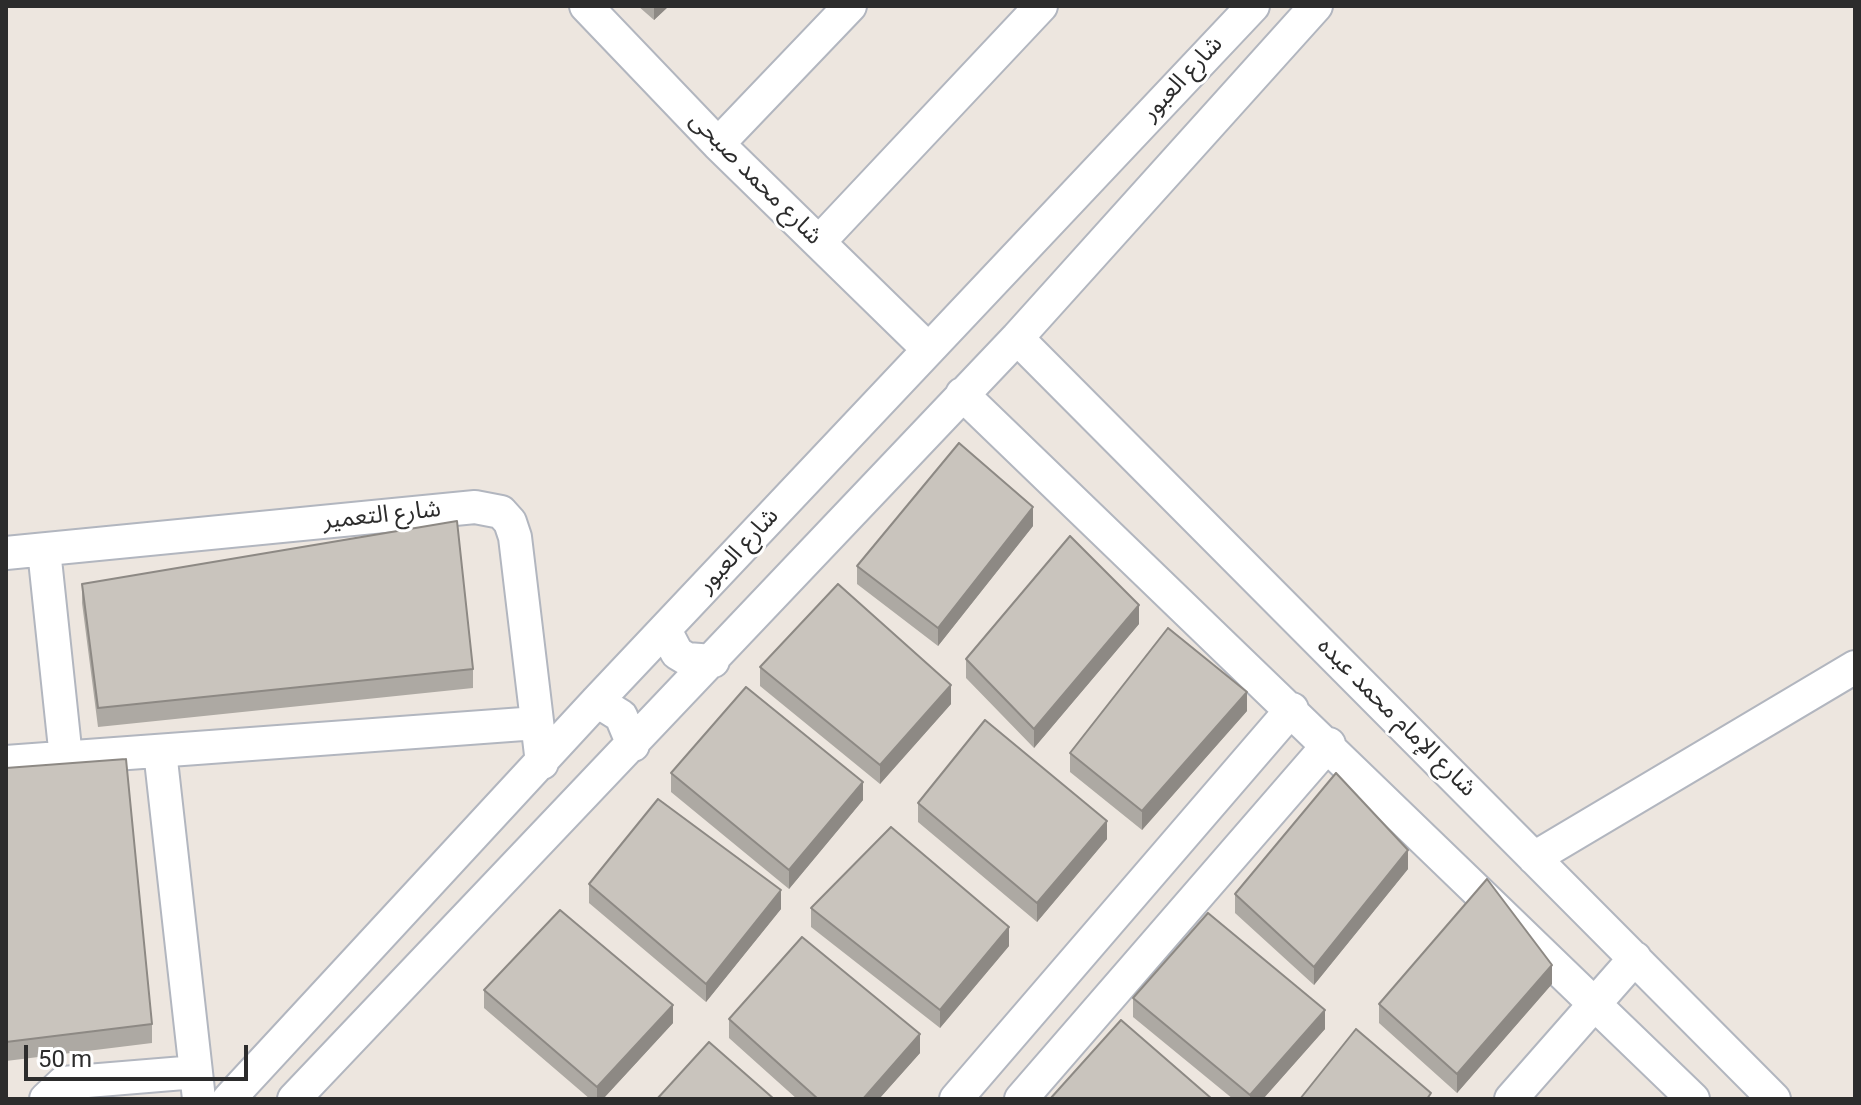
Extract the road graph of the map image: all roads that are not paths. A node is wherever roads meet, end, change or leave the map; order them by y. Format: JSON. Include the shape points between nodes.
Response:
{"nodes":[{"id":1,"x":586,"y":6,"type":"edge"},
{"id":2,"x":850,"y":6,"type":"edge"},
{"id":3,"x":1041,"y":6,"type":"edge"},
{"id":4,"x":1253,"y":6,"type":"edge"},
{"id":5,"x":1307,"y":11,"type":"edge"},
{"id":6,"x":718,"y":144,"type":"junction"},
{"id":7,"x":819,"y":242,"type":"junction"},
{"id":8,"x":1017,"y":338,"type":"junction"},
{"id":9,"x":928,"y":349,"type":"junction"},
{"id":10,"x":962,"y":394,"type":"junction"},
{"id":11,"x":44,"y":550,"type":"junction"},
{"id":12,"x":6,"y":553,"type":"edge"},
{"id":13,"x":665,"y":630,"type":"junction"},
{"id":14,"x":713,"y":661,"type":"junction"},
{"id":15,"x":1855,"y":667,"type":"edge"},
{"id":16,"x":597,"y":701,"type":"junction"},
{"id":17,"x":1292,"y":709,"type":"junction"},
{"id":18,"x":537,"y":723,"type":"junction"},
{"id":19,"x":1329,"y":744,"type":"junction"},
{"id":20,"x":633,"y":745,"type":"junction"},
{"id":21,"x":160,"y":751,"type":"junction"},
{"id":22,"x":66,"y":758,"type":"junction"},
{"id":23,"x":6,"y":762,"type":"edge"},
{"id":24,"x":542,"y":763,"type":"junction"},
{"id":25,"x":1534,"y":858,"type":"junction"},
{"id":26,"x":1635,"y":958,"type":"junction"},
{"id":27,"x":1595,"y":1003,"type":"junction"},
{"id":28,"x":198,"y":1085,"type":"edge"},
{"id":29,"x":46,"y":1099,"type":"edge"},
{"id":30,"x":229,"y":1099,"type":"edge"},
{"id":31,"x":294,"y":1099,"type":"edge"},
{"id":32,"x":956,"y":1099,"type":"edge"},
{"id":33,"x":1021,"y":1099,"type":"edge"},
{"id":34,"x":1511,"y":1099,"type":"edge"},
{"id":35,"x":1693,"y":1099,"type":"edge"},
{"id":36,"x":1774,"y":1099,"type":"edge"}],
"edges":[{"from":1,"to":6,"type":"street","name":"شارع محمد صبحى"},
{"from":2,"to":6,"type":"street"},
{"from":3,"to":7,"type":"street"},
{"from":4,"to":9,"type":"street","name":"شارع العبور"},
{"from":5,"to":8,"type":"street","name":"شارع العبور"},
{"from":6,"to":7,"type":"street","name":"شارع محمد صبحى"},
{"from":7,"to":9,"type":"street","name":"شارع محمد صبحى"},
{"from":8,"to":10,"type":"street","name":"شارع العبور"},
{"from":8,"to":25,"type":"street","name":"شارع الإمام محمد عبده"},
{"from":9,"to":13,"type":"street","name":"شارع العبور"},
{"from":10,"to":14,"type":"street","name":"شارع العبور"},
{"from":10,"to":17,"type":"street"},
{"from":11,"to":12,"type":"street","name":"شارع التعمير"},
{"from":11,"to":18,"type":"street","name":"شارع التعمير","via":[[475,507],[501,512],[515,537]]},
{"from":11,"to":22,"type":"street"},
{"from":13,"to":14,"type":"street","via":[[677,653]]},
{"from":13,"to":16,"type":"street","name":"شارع العبور"},
{"from":14,"to":20,"type":"street","name":"شارع العبور"},
{"from":15,"to":25,"type":"street"},
{"from":16,"to":20,"type":"street","via":[[621,716]]},
{"from":16,"to":24,"type":"street","name":"شارع العبور"},
{"from":17,"to":19,"type":"street"},
{"from":17,"to":32,"type":"street"},
{"from":18,"to":21,"type":"street"},
{"from":18,"to":24,"type":"street","name":"شارع التعمير"},
{"from":19,"to":27,"type":"street"},
{"from":19,"to":33,"type":"street"},
{"from":20,"to":31,"type":"street","name":"شارع العبور"},
{"from":21,"to":22,"type":"street"},
{"from":21,"to":28,"type":"street"},
{"from":22,"to":23,"type":"street"},
{"from":24,"to":30,"type":"street","name":"شارع العبور"},
{"from":25,"to":26,"type":"street","name":"شارع الإمام محمد عبده"},
{"from":26,"to":27,"type":"street"},
{"from":26,"to":36,"type":"street","name":"شارع الإمام محمد عبده"},
{"from":27,"to":34,"type":"street"},
{"from":27,"to":35,"type":"street"},
{"from":28,"to":29,"type":"street","via":[[63,1083]]}]}
